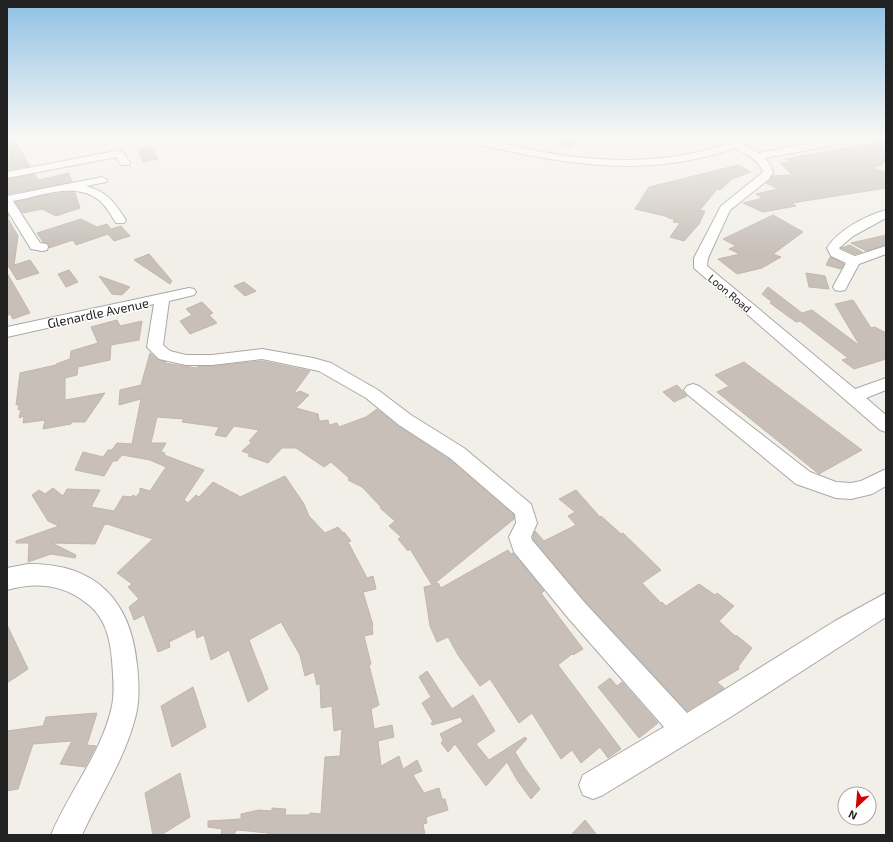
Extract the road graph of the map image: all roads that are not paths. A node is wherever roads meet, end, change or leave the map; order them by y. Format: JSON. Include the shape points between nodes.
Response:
{"nodes":[{"id":1,"x":39,"y":175,"type":"edge"},
{"id":2,"x":765,"y":175,"type":"edge"},
{"id":3,"x":102,"y":180,"type":"dead end"},
{"id":4,"x":7,"y":182,"type":"edge"},
{"id":5,"x":72,"y":186,"type":"junction"},
{"id":6,"x":7,"y":200,"type":"edge"},
{"id":7,"x":886,"y":214,"type":"edge"},
{"id":8,"x":120,"y":220,"type":"dead end"},
{"id":9,"x":42,"y":247,"type":"dead end"},
{"id":10,"x":886,"y":250,"type":"edge"},
{"id":11,"x":854,"y":261,"type":"junction"},
{"id":12,"x":840,"y":287,"type":"dead end"},
{"id":13,"x":189,"y":292,"type":"dead end"},
{"id":14,"x":162,"y":299,"type":"junction"},
{"id":15,"x":7,"y":332,"type":"edge"},
{"id":16,"x":886,"y":384,"type":"edge"},
{"id":17,"x":692,"y":390,"type":"dead end"},
{"id":18,"x":854,"y":396,"type":"junction"},
{"id":19,"x":886,"y":425,"type":"edge"},
{"id":20,"x":886,"y":477,"type":"edge"},
{"id":21,"x":7,"y":579,"type":"edge"},
{"id":22,"x":886,"y":604,"type":"edge"},
{"id":23,"x":684,"y":730,"type":"junction"},
{"id":24,"x":593,"y":785,"type":"dead end"},
{"id":25,"x":66,"y":835,"type":"edge"}],
"edges":[{"from":1,"to":4,"type":"street"},
{"from":2,"to":18,"type":"street","name":"Loon Road","via":[[725,209],[700,264],[705,272]]},
{"from":3,"to":5,"type":"street"},
{"from":5,"to":6,"type":"street"},
{"from":5,"to":8,"type":"street","via":[[101,195]]},
{"from":6,"to":9,"type":"street","via":[[36,246]]},
{"from":7,"to":11,"type":"street","via":[[834,245],[836,253]]},
{"from":10,"to":11,"type":"street"},
{"from":11,"to":12,"type":"street"},
{"from":13,"to":14,"type":"street","name":"Glenardle Avenue"},
{"from":14,"to":15,"type":"street","name":"Glenardle Avenue"},
{"from":14,"to":23,"type":"street","via":[[155,348],[165,355],[186,360],[212,360],[269,354],[313,363],[335,372],[372,394],[405,420],[457,453],[524,510],[527,523],[520,537],[522,545],[577,611]]},
{"from":16,"to":18,"type":"street"},
{"from":17,"to":20,"type":"street","via":[[803,478],[836,490],[851,491],[865,488]]},
{"from":18,"to":19,"type":"street","name":"Loon Road"},
{"from":21,"to":25,"type":"street","via":[[47,575],[82,586],[96,595],[110,612],[119,627],[123,642],[126,694],[124,707],[106,759]]},
{"from":22,"to":23,"type":"street"},
{"from":23,"to":24,"type":"street"}]}
